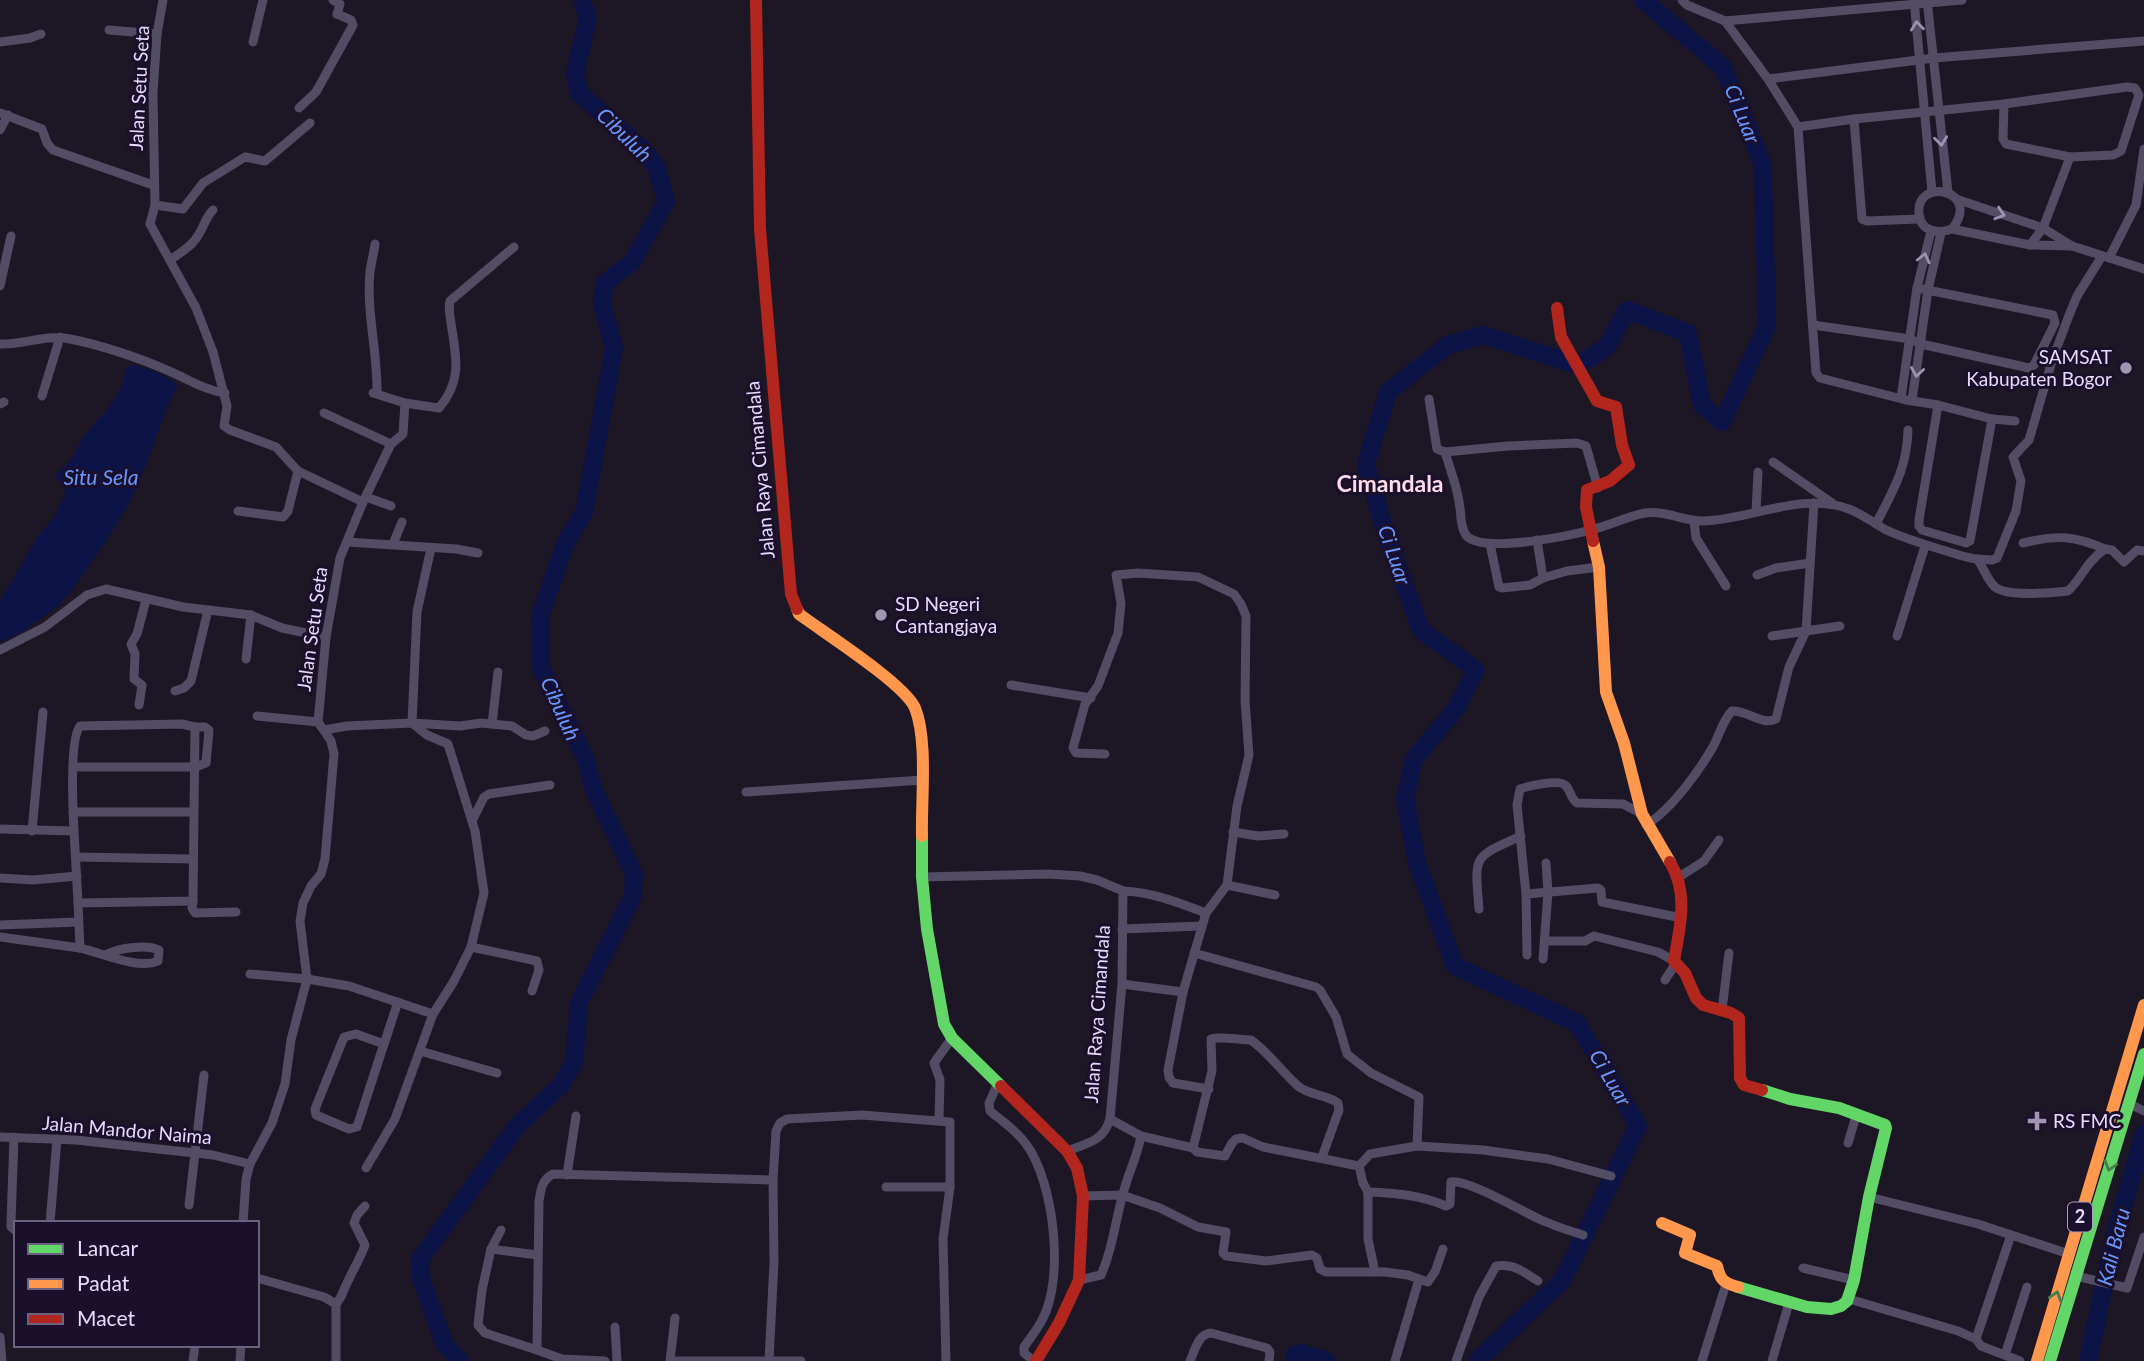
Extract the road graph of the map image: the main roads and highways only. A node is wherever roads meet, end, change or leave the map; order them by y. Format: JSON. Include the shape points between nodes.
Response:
{"nodes":[{"id":1,"x":756,"y":0,"type":"edge"},
{"id":2,"x":1558,"y":308,"type":"dead end"},
{"id":3,"x":2144,"y":1005,"type":"edge"},
{"id":4,"x":2144,"y":1054,"type":"edge"},
{"id":5,"x":2136,"y":1107,"type":"edge"},
{"id":6,"x":1662,"y":1223,"type":"dead end"},
{"id":7,"x":1035,"y":1361,"type":"edge"},
{"id":8,"x":2037,"y":1361,"type":"edge"},
{"id":9,"x":2050,"y":1361,"type":"edge"}],
"edges":[{"from":1,"to":7,"type":"main road","name":"Jalan Raya Cimandala","via":[[760,229],[791,594],[799,614],[915,706],[921,731],[922,877],[944,1024],[952,1038],[1067,1151],[1077,1168],[1083,1196],[1079,1280]]},
{"from":2,"to":6,"type":"main road","via":[[1560,333],[1597,401],[1616,407],[1629,465],[1598,488],[1586,491],[1586,507],[1599,567],[1606,692],[1644,819],[1679,877],[1682,918],[1675,962],[1703,1005],[1735,1015],[1741,1024],[1739,1073],[1744,1086],[1857,1113],[1886,1128],[1854,1280],[1849,1299],[1841,1306],[1807,1307],[1726,1284],[1717,1266],[1685,1253],[1690,1236]]},
{"from":8,"to":3,"type":"main road","number":"2","one_way":true},
{"from":4,"to":5,"type":"main road","number":"2"},
{"from":5,"to":9,"type":"main road","number":"2","one_way":true}]}
